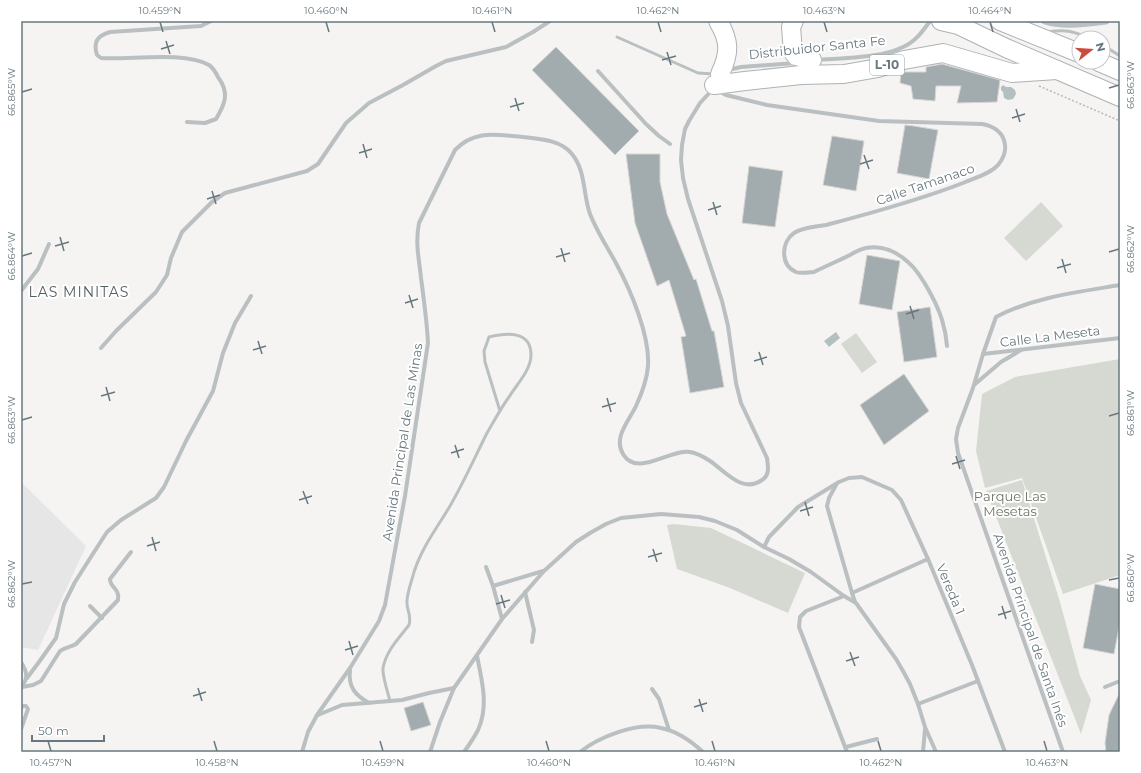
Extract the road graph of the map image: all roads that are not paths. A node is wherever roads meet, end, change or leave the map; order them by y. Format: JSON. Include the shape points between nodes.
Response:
{"nodes":[{"id":1,"x":211,"y":21,"type":"edge"},
{"id":2,"x":550,"y":21,"type":"edge"},
{"id":3,"x":718,"y":21,"type":"edge"},
{"id":4,"x":794,"y":21,"type":"edge"},
{"id":5,"x":930,"y":21,"type":"edge"},
{"id":6,"x":941,"y":21,"type":"edge"},
{"id":7,"x":1000,"y":21,"type":"edge"},
{"id":8,"x":1045,"y":21,"type":"edge"},
{"id":9,"x":1106,"y":21,"type":"edge"},
{"id":10,"x":1071,"y":32,"type":"edge"},
{"id":11,"x":1038,"y":33,"type":"junction"},
{"id":12,"x":617,"y":37,"type":"dead end"},
{"id":13,"x":1071,"y":49,"type":"edge"},
{"id":14,"x":1111,"y":50,"type":"edge"},
{"id":15,"x":1120,"y":56,"type":"edge"},
{"id":16,"x":812,"y":60,"type":"junction"},
{"id":17,"x":1057,"y":70,"type":"junction"},
{"id":18,"x":598,"y":71,"type":"dead end"},
{"id":19,"x":716,"y":82,"type":"junction"},
{"id":20,"x":1120,"y":97,"type":"edge"},
{"id":21,"x":187,"y":122,"type":"dead end"},
{"id":22,"x":670,"y":144,"type":"dead end"},
{"id":23,"x":49,"y":244,"type":"dead end"},
{"id":24,"x":1120,"y":285,"type":"edge"},
{"id":25,"x":21,"y":291,"type":"edge"},
{"id":26,"x":251,"y":296,"type":"dead end"},
{"id":27,"x":1120,"y":338,"type":"edge"},
{"id":28,"x":947,"y":346,"type":"dead end"},
{"id":29,"x":101,"y":348,"type":"dead end"},
{"id":30,"x":1023,"y":350,"type":"junction"},
{"id":31,"x":983,"y":354,"type":"junction"},
{"id":32,"x":974,"y":386,"type":"junction"},
{"id":33,"x":500,"y":411,"type":"junction"},
{"id":34,"x":839,"y":482,"type":"junction"},
{"id":35,"x":764,"y":547,"type":"junction"},
{"id":36,"x":131,"y":552,"type":"dead end"},
{"id":37,"x":928,"y":559,"type":"junction"},
{"id":38,"x":486,"y":567,"type":"dead end"},
{"id":39,"x":544,"y":571,"type":"junction"},
{"id":40,"x":493,"y":586,"type":"junction"},
{"id":41,"x":525,"y":592,"type":"junction"},
{"id":42,"x":852,"y":593,"type":"junction"},
{"id":43,"x":844,"y":596,"type":"junction"},
{"id":44,"x":856,"y":603,"type":"junction"},
{"id":45,"x":90,"y":606,"type":"dead end"},
{"id":46,"x":102,"y":618,"type":"junction"},
{"id":47,"x":502,"y":619,"type":"junction"},
{"id":48,"x":532,"y":642,"type":"dead end"},
{"id":49,"x":477,"y":656,"type":"junction"},
{"id":50,"x":21,"y":662,"type":"edge"},
{"id":51,"x":350,"y":668,"type":"junction"},
{"id":52,"x":27,"y":678,"type":"junction"},
{"id":53,"x":978,"y":681,"type":"junction"},
{"id":54,"x":1120,"y":681,"type":"edge"},
{"id":55,"x":1106,"y":687,"type":"dead end"},
{"id":56,"x":22,"y":688,"type":"edge"},
{"id":57,"x":454,"y":688,"type":"junction"},
{"id":58,"x":652,"y":689,"type":"dead end"},
{"id":59,"x":390,"y":702,"type":"junction"},
{"id":60,"x":369,"y":703,"type":"junction"},
{"id":61,"x":918,"y":704,"type":"junction"},
{"id":62,"x":21,"y":708,"type":"edge"},
{"id":63,"x":317,"y":715,"type":"junction"},
{"id":64,"x":926,"y":727,"type":"junction"},
{"id":65,"x":21,"y":729,"type":"edge"},
{"id":66,"x":669,"y":730,"type":"junction"},
{"id":67,"x":877,"y":739,"type":"dead end"},
{"id":68,"x":846,"y":750,"type":"edge"},
{"id":69,"x":302,"y":752,"type":"edge"},
{"id":70,"x":430,"y":752,"type":"edge"},
{"id":71,"x":464,"y":752,"type":"edge"},
{"id":72,"x":580,"y":752,"type":"edge"},
{"id":73,"x":703,"y":752,"type":"edge"},
{"id":74,"x":923,"y":752,"type":"edge"},
{"id":75,"x":936,"y":752,"type":"edge"},
{"id":76,"x":1004,"y":752,"type":"edge"},
{"id":77,"x":1063,"y":752,"type":"edge"}],
"edges":[{"from":1,"to":21,"type":"street","via":[[201,26],[110,32],[103,34],[95,47],[97,55],[101,58],[171,57],[194,60],[210,66],[222,81],[226,94],[224,106],[216,119],[205,123]]},
{"from":2,"to":29,"type":"street","via":[[506,47],[446,61],[369,103],[346,123],[318,164],[307,172],[225,193],[212,202],[182,232],[167,275],[156,292]]},
{"from":3,"to":19,"type":"highway","via":[[728,46],[725,62]]},
{"from":4,"to":16,"type":"highway","via":[[791,27],[793,52],[796,56]]},
{"from":5,"to":16,"type":"street","name":"Distribuidor Santa Fe","via":[[913,41],[889,53]]},
{"from":6,"to":17,"type":"highway","number":"L-10","via":[[958,25]]},
{"from":7,"to":11,"type":"highway"},
{"from":8,"to":9,"type":"street"},
{"from":10,"to":11,"type":"lane","via":[[1057,30]]},
{"from":11,"to":13,"type":"highway"},
{"from":12,"to":19,"type":"lane"},
{"from":14,"to":15,"type":"lane"},
{"from":16,"to":19,"type":"street","name":"Distribuidor Santa Fe","via":[[741,67],[730,70]]},
{"from":17,"to":19,"type":"highway","number":"L-10","via":[[1012,73],[943,53],[844,74]]},
{"from":17,"to":20,"type":"highway","number":"L-10"},
{"from":18,"to":22,"type":"street","via":[[646,124]]},
{"from":19,"to":28,"type":"street","name":"Calle Tamanaco","via":[[726,95],[767,105],[879,121],[982,124],[989,125],[999,132],[1004,141],[1005,152],[998,165],[990,171],[904,204],[804,229],[793,234],[784,249],[789,266],[796,272],[805,273],[814,272],[865,248],[890,250],[909,262],[931,293],[942,319]]},
{"from":19,"to":51,"type":"street","name":"Avenida Principal de Las Minas","via":[[685,129],[681,160],[683,178],[722,301],[741,403],[767,458],[768,475],[756,483],[741,483],[710,461],[686,452],[645,464],[631,462],[626,458],[622,453],[620,438],[643,389],[648,366],[647,353],[641,323],[628,285],[591,216],[581,169],[564,147],[546,140],[486,135],[468,139],[455,150],[419,223],[416,236],[428,343],[416,424],[386,605]]},
{"from":23,"to":25,"type":"street","via":[[38,269]]},
{"from":24,"to":31,"type":"street","name":"Avenida Principal de Santa Inés","via":[[1049,298],[1005,312],[996,317]]},
{"from":26,"to":52,"type":"street","via":[[235,323],[223,353],[213,391],[164,487],[156,498],[107,532],[64,604],[56,638]]},
{"from":27,"to":30,"type":"street","name":"Calle La Meseta"},
{"from":30,"to":31,"type":"street","name":"Calle La Meseta"},
{"from":30,"to":32,"type":"street","via":[[1001,362]]},
{"from":31,"to":32,"type":"street","name":"Avenida Principal de Santa Inés"},
{"from":32,"to":77,"type":"street","name":"Avenida Principal de Santa Inés","via":[[958,428],[958,453]]},
{"from":33,"to":33,"type":"lane","via":[[529,368],[531,350],[525,338],[518,335],[489,337],[484,351]]},
{"from":33,"to":59,"type":"lane","via":[[450,505],[427,542],[415,571],[406,602],[411,619],[409,625],[386,656],[382,669]]},
{"from":34,"to":35,"type":"street","name":"Vereda 1","via":[[798,507],[769,537]]},
{"from":34,"to":37,"type":"street","name":"Vereda 1","via":[[862,477],[892,490],[901,500]]},
{"from":34,"to":42,"type":"street","via":[[827,506]]},
{"from":35,"to":39,"type":"street","via":[[737,530],[714,521],[681,515],[640,515],[621,518],[590,533],[563,552]]},
{"from":35,"to":43,"type":"street","via":[[811,572]]},
{"from":36,"to":46,"type":"street","via":[[110,579],[118,591],[118,600]]},
{"from":37,"to":42,"type":"street"},
{"from":37,"to":53,"type":"street","name":"Vereda 1"},
{"from":38,"to":40,"type":"street"},
{"from":39,"to":40,"type":"street"},
{"from":39,"to":41,"type":"street"},
{"from":40,"to":47,"type":"street"},
{"from":41,"to":47,"type":"street"},
{"from":41,"to":48,"type":"street","via":[[534,630]]},
{"from":42,"to":44,"type":"street"},
{"from":43,"to":44,"type":"street"},
{"from":43,"to":68,"type":"street","via":[[806,611],[800,617],[800,627]]},
{"from":44,"to":61,"type":"street","via":[[896,659]]},
{"from":45,"to":46,"type":"street"},
{"from":46,"to":56,"type":"street","via":[[76,644],[60,651],[42,682]]},
{"from":47,"to":49,"type":"street"},
{"from":49,"to":57,"type":"street"},
{"from":49,"to":71,"type":"street","via":[[484,693],[484,710],[478,730]]},
{"from":50,"to":52,"type":"street"},
{"from":51,"to":60,"type":"street","via":[[352,688]]},
{"from":51,"to":63,"type":"street","name":"Avenida Principal de Las Minas"},
{"from":52,"to":56,"type":"street"},
{"from":53,"to":61,"type":"street"},
{"from":53,"to":76,"type":"street","name":"Vereda 1"},
{"from":54,"to":55,"type":"street"},
{"from":57,"to":59,"type":"street"},
{"from":57,"to":70,"type":"street"},
{"from":58,"to":66,"type":"street","via":[[659,699]]},
{"from":59,"to":60,"type":"street"},
{"from":60,"to":63,"type":"street","via":[[342,705]]},
{"from":61,"to":64,"type":"street"},
{"from":62,"to":65,"type":"street","via":[[26,706],[28,709]]},
{"from":63,"to":69,"type":"street","name":"Avenida Principal de Las Minas"},
{"from":64,"to":74,"type":"street"},
{"from":64,"to":75,"type":"street"},
{"from":66,"to":72,"type":"street","via":[[659,727],[631,729],[604,738]]},
{"from":66,"to":73,"type":"street","via":[[682,736]]},
{"from":67,"to":68,"type":"street"}]}
